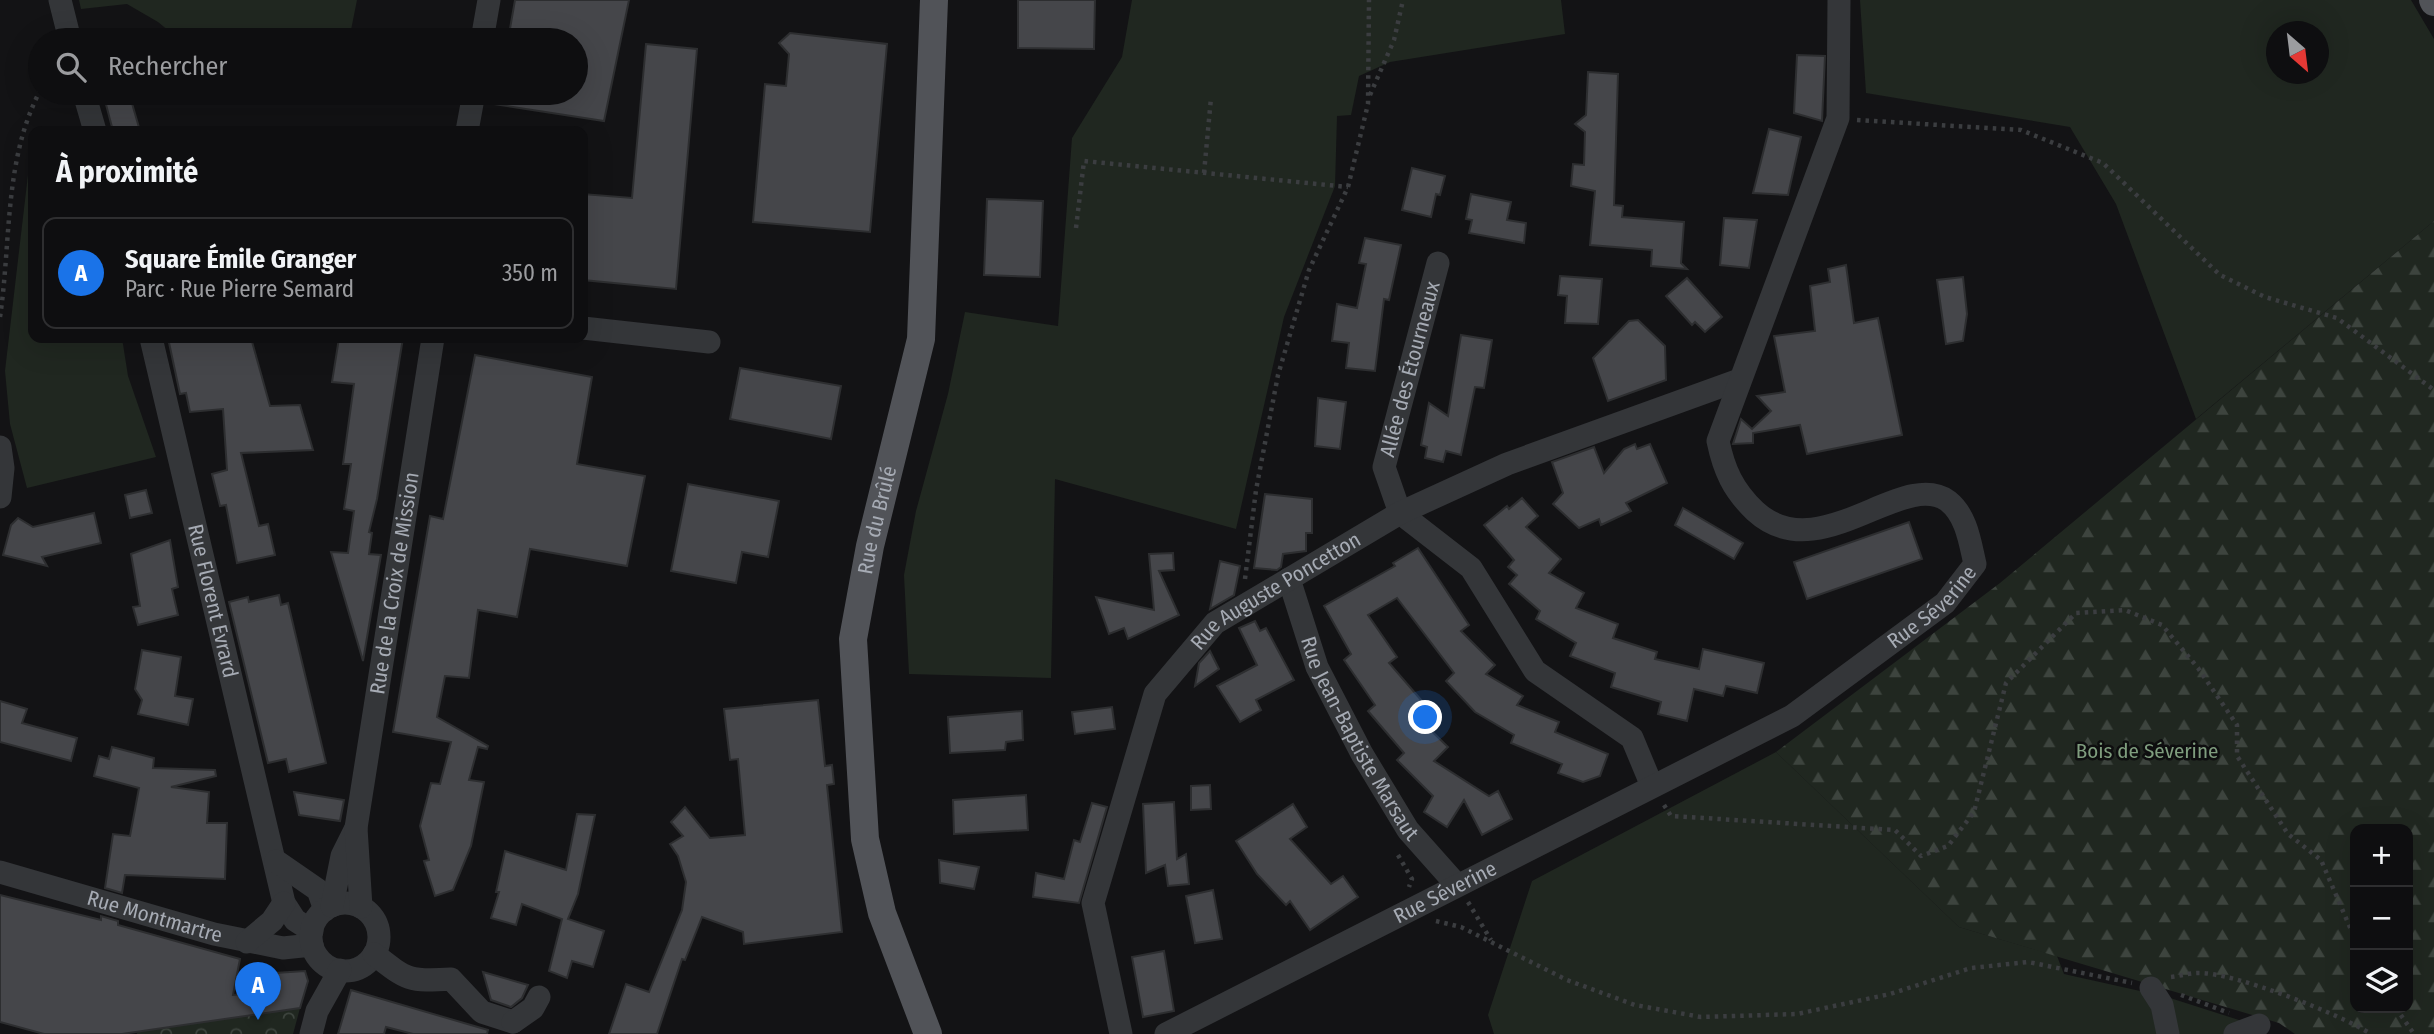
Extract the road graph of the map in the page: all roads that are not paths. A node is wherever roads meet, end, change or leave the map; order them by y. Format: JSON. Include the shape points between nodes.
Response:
{"nodes":[{"id":1,"x":60,"y":0,"type":"edge"},
{"id":2,"x":489,"y":0,"type":"edge"},
{"id":3,"x":934,"y":0,"type":"edge"},
{"id":4,"x":1839,"y":0,"type":"edge"},
{"id":5,"x":67,"y":28,"type":"edge"},
{"id":6,"x":484,"y":28,"type":"edge"},
{"id":7,"x":87,"y":105,"type":"edge"},
{"id":8,"x":472,"y":105,"type":"edge"},
{"id":9,"x":94,"y":126,"type":"edge"},
{"id":10,"x":468,"y":126,"type":"edge"},
{"id":11,"x":1438,"y":262,"type":"dead end"},
{"id":12,"x":588,"y":329,"type":"edge"},
{"id":13,"x":709,"y":342,"type":"dead end"},
{"id":14,"x":152,"y":343,"type":"edge"},
{"id":15,"x":432,"y":343,"type":"edge"},
{"id":16,"x":1739,"y":380,"type":"junction"},
{"id":17,"x":0,"y":447,"type":"edge"},
{"id":18,"x":0,"y":497,"type":"edge"},
{"id":19,"x":1400,"y":513,"type":"junction"},
{"id":20,"x":1289,"y":579,"type":"junction"},
{"id":21,"x":1652,"y":786,"type":"junction"},
{"id":22,"x":356,"y":828,"type":"junction"},
{"id":23,"x":276,"y":861,"type":"junction"},
{"id":24,"x":341,"y":862,"type":"junction"},
{"id":25,"x":0,"y":872,"type":"edge"},
{"id":26,"x":303,"y":879,"type":"junction"},
{"id":27,"x":1456,"y":884,"type":"junction"},
{"id":28,"x":284,"y":903,"type":"junction"},
{"id":29,"x":361,"y":907,"type":"junction"},
{"id":30,"x":328,"y":908,"type":"junction"},
{"id":31,"x":312,"y":938,"type":"junction"},
{"id":32,"x":247,"y":942,"type":"junction"},
{"id":33,"x":374,"y":954,"type":"junction"},
{"id":34,"x":340,"y":970,"type":"junction"},
{"id":35,"x":2147,"y":983,"type":"road end"},
{"id":36,"x":539,"y":997,"type":"dead end"},
{"id":37,"x":2259,"y":1025,"type":"road end"},
{"id":38,"x":511,"y":1028,"type":"edge"},
{"id":39,"x":311,"y":1034,"type":"edge"},
{"id":40,"x":928,"y":1034,"type":"edge"},
{"id":41,"x":1121,"y":1034,"type":"edge"},
{"id":42,"x":1166,"y":1034,"type":"edge"},
{"id":43,"x":2168,"y":1034,"type":"edge"},
{"id":44,"x":2235,"y":1034,"type":"edge"}],
"edges":[{"from":1,"to":5,"type":"street"},
{"from":2,"to":6,"type":"street"},
{"from":3,"to":40,"type":"main road","name":"Rue du Brûlé","via":[[921,339],[870,546],[853,639],[865,839],[882,913]]},
{"from":4,"to":16,"type":"street","name":"Rue Séverine","via":[[1838,118]]},
{"from":7,"to":9,"type":"street"},
{"from":8,"to":10,"type":"street"},
{"from":11,"to":19,"type":"street","name":"Allée des Étourneaux","via":[[1384,467]]},
{"from":12,"to":13,"type":"street"},
{"from":14,"to":23,"type":"street","name":"Rue Florent Evrard"},
{"from":15,"to":22,"type":"street","name":"Rue de la Croix de Mission"},
{"from":16,"to":19,"type":"street","name":"Rue Auguste Poncetton","via":[[1507,464]]},
{"from":16,"to":21,"type":"street","name":"Rue Séverine","via":[[1718,441],[1724,469],[1740,497],[1767,522],[1796,531],[1829,527],[1926,495],[1947,501],[1967,527],[1975,564],[1945,603],[1791,716]]},
{"from":17,"to":18,"type":"street"},
{"from":19,"to":20,"type":"street","name":"Rue Auguste Poncetton"},
{"from":19,"to":21,"type":"street","via":[[1471,568],[1535,671],[1632,738]]},
{"from":20,"to":27,"type":"street","name":"Rue Jean-Baptiste Marsaut","via":[[1317,667],[1362,754],[1409,830]]},
{"from":20,"to":41,"type":"street","name":"Rue Auguste Poncetton","via":[[1215,623],[1155,694],[1093,903]]},
{"from":21,"to":27,"type":"street","name":"Rue Séverine"},
{"from":22,"to":24,"type":"street","name":"Rue de la Croix de Mission"},
{"from":22,"to":29,"type":"street","name":"Rue de la Croix de Mission"},
{"from":23,"to":26,"type":"street"},
{"from":23,"to":28,"type":"street","name":"Rue Florent Evrard"},
{"from":24,"to":26,"type":"street"},
{"from":24,"to":30,"type":"street","name":"Rue de la Croix de Mission"},
{"from":25,"to":32,"type":"street","name":"Rue Montmartre"},
{"from":26,"to":30,"type":"street","via":[[318,890]]},
{"from":27,"to":42,"type":"street","name":"Rue Séverine"},
{"from":28,"to":31,"type":"street"},
{"from":28,"to":32,"type":"street","via":[[272,921]]},
{"from":29,"to":30,"type":"street","via":[[346,903]]},
{"from":29,"to":33,"type":"street","via":[[377,927]]},
{"from":30,"to":31,"type":"street","via":[[317,919]]},
{"from":31,"to":32,"type":"street","name":"Rue Montmartre","via":[[283,948]]},
{"from":31,"to":34,"type":"street","via":[[324,964]]},
{"from":33,"to":34,"type":"street","via":[[358,968]]},
{"from":33,"to":38,"type":"street","via":[[417,982],[451,979],[482,1012]]},
{"from":34,"to":39,"type":"street","via":[[317,1012]]},
{"from":35,"to":43,"type":"street","via":[[2162,1005]]},
{"from":36,"to":38,"type":"street"},
{"from":37,"to":44,"type":"street"}]}
